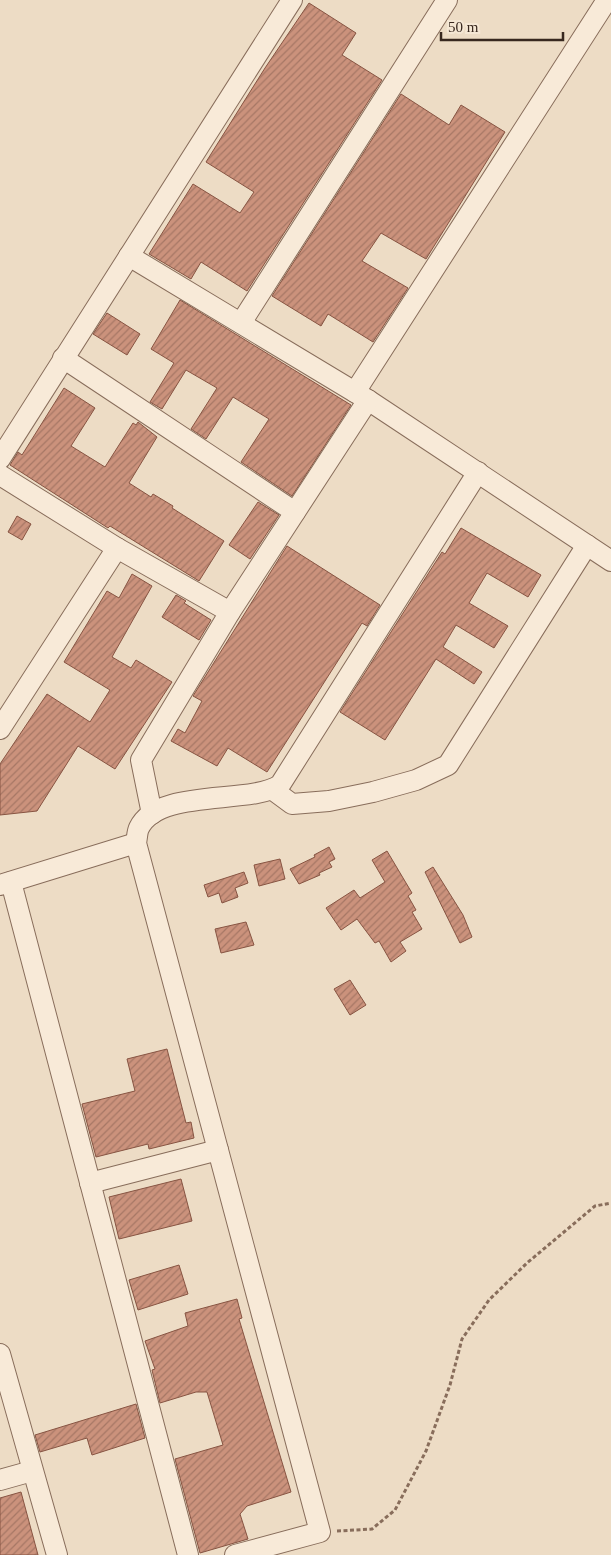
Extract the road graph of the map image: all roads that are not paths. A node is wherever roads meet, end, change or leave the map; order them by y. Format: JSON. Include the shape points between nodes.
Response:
{"nodes":[{"id":1,"x":292,"y":0,"type":"edge"},
{"id":2,"x":447,"y":0,"type":"edge"},
{"id":3,"x":607,"y":0,"type":"edge"},
{"id":4,"x":129,"y":256,"type":"junction"},
{"id":5,"x":241,"y":322,"type":"junction"},
{"id":6,"x":63,"y":358,"type":"junction"},
{"id":7,"x":362,"y":396,"type":"junction"},
{"id":8,"x":0,"y":459,"type":"edge"},
{"id":9,"x":478,"y":472,"type":"junction"},
{"id":10,"x":0,"y":474,"type":"edge"},
{"id":11,"x":295,"y":512,"type":"junction"},
{"id":12,"x":587,"y":545,"type":"junction"},
{"id":13,"x":117,"y":548,"type":"junction"},
{"id":14,"x":611,"y":560,"type":"edge"},
{"id":15,"x":230,"y":612,"type":"junction"},
{"id":16,"x":0,"y":729,"type":"edge"},
{"id":17,"x":273,"y":790,"type":"junction"},
{"id":18,"x":152,"y":814,"type":"junction"},
{"id":19,"x":136,"y":843,"type":"junction"},
{"id":20,"x":6,"y":884,"type":"edge"},
{"id":21,"x":218,"y":1150,"type":"junction"},
{"id":22,"x":90,"y":1183,"type":"junction"},
{"id":23,"x":0,"y":1354,"type":"edge"},
{"id":24,"x":32,"y":1471,"type":"junction"},
{"id":25,"x":0,"y":1480,"type":"edge"},
{"id":26,"x":56,"y":1555,"type":"edge"},
{"id":27,"x":188,"y":1555,"type":"edge"},
{"id":28,"x":235,"y":1555,"type":"edge"}],
"edges":[{"from":1,"to":4,"type":"street"},
{"from":2,"to":5,"type":"street"},
{"from":3,"to":7,"type":"street"},
{"from":4,"to":5,"type":"street"},
{"from":4,"to":6,"type":"street"},
{"from":5,"to":7,"type":"street"},
{"from":6,"to":8,"type":"street"},
{"from":6,"to":11,"type":"street"},
{"from":7,"to":9,"type":"street"},
{"from":7,"to":11,"type":"street"},
{"from":9,"to":12,"type":"street"},
{"from":9,"to":17,"type":"street","via":[[286,779]]},
{"from":10,"to":13,"type":"street"},
{"from":11,"to":15,"type":"street"},
{"from":12,"to":14,"type":"street"},
{"from":12,"to":17,"type":"street","via":[[448,765],[416,780],[329,800],[292,804]]},
{"from":13,"to":15,"type":"street"},
{"from":13,"to":16,"type":"street"},
{"from":15,"to":18,"type":"street","via":[[141,760]]},
{"from":17,"to":18,"type":"street","via":[[193,800]]},
{"from":18,"to":19,"type":"street","via":[[139,828]]},
{"from":19,"to":20,"type":"street"},
{"from":19,"to":21,"type":"street"},
{"from":20,"to":22,"type":"street"},
{"from":21,"to":22,"type":"street"},
{"from":21,"to":28,"type":"street","via":[[320,1532]]},
{"from":22,"to":27,"type":"street"},
{"from":23,"to":24,"type":"street"},
{"from":24,"to":25,"type":"street"},
{"from":24,"to":26,"type":"street"}]}
